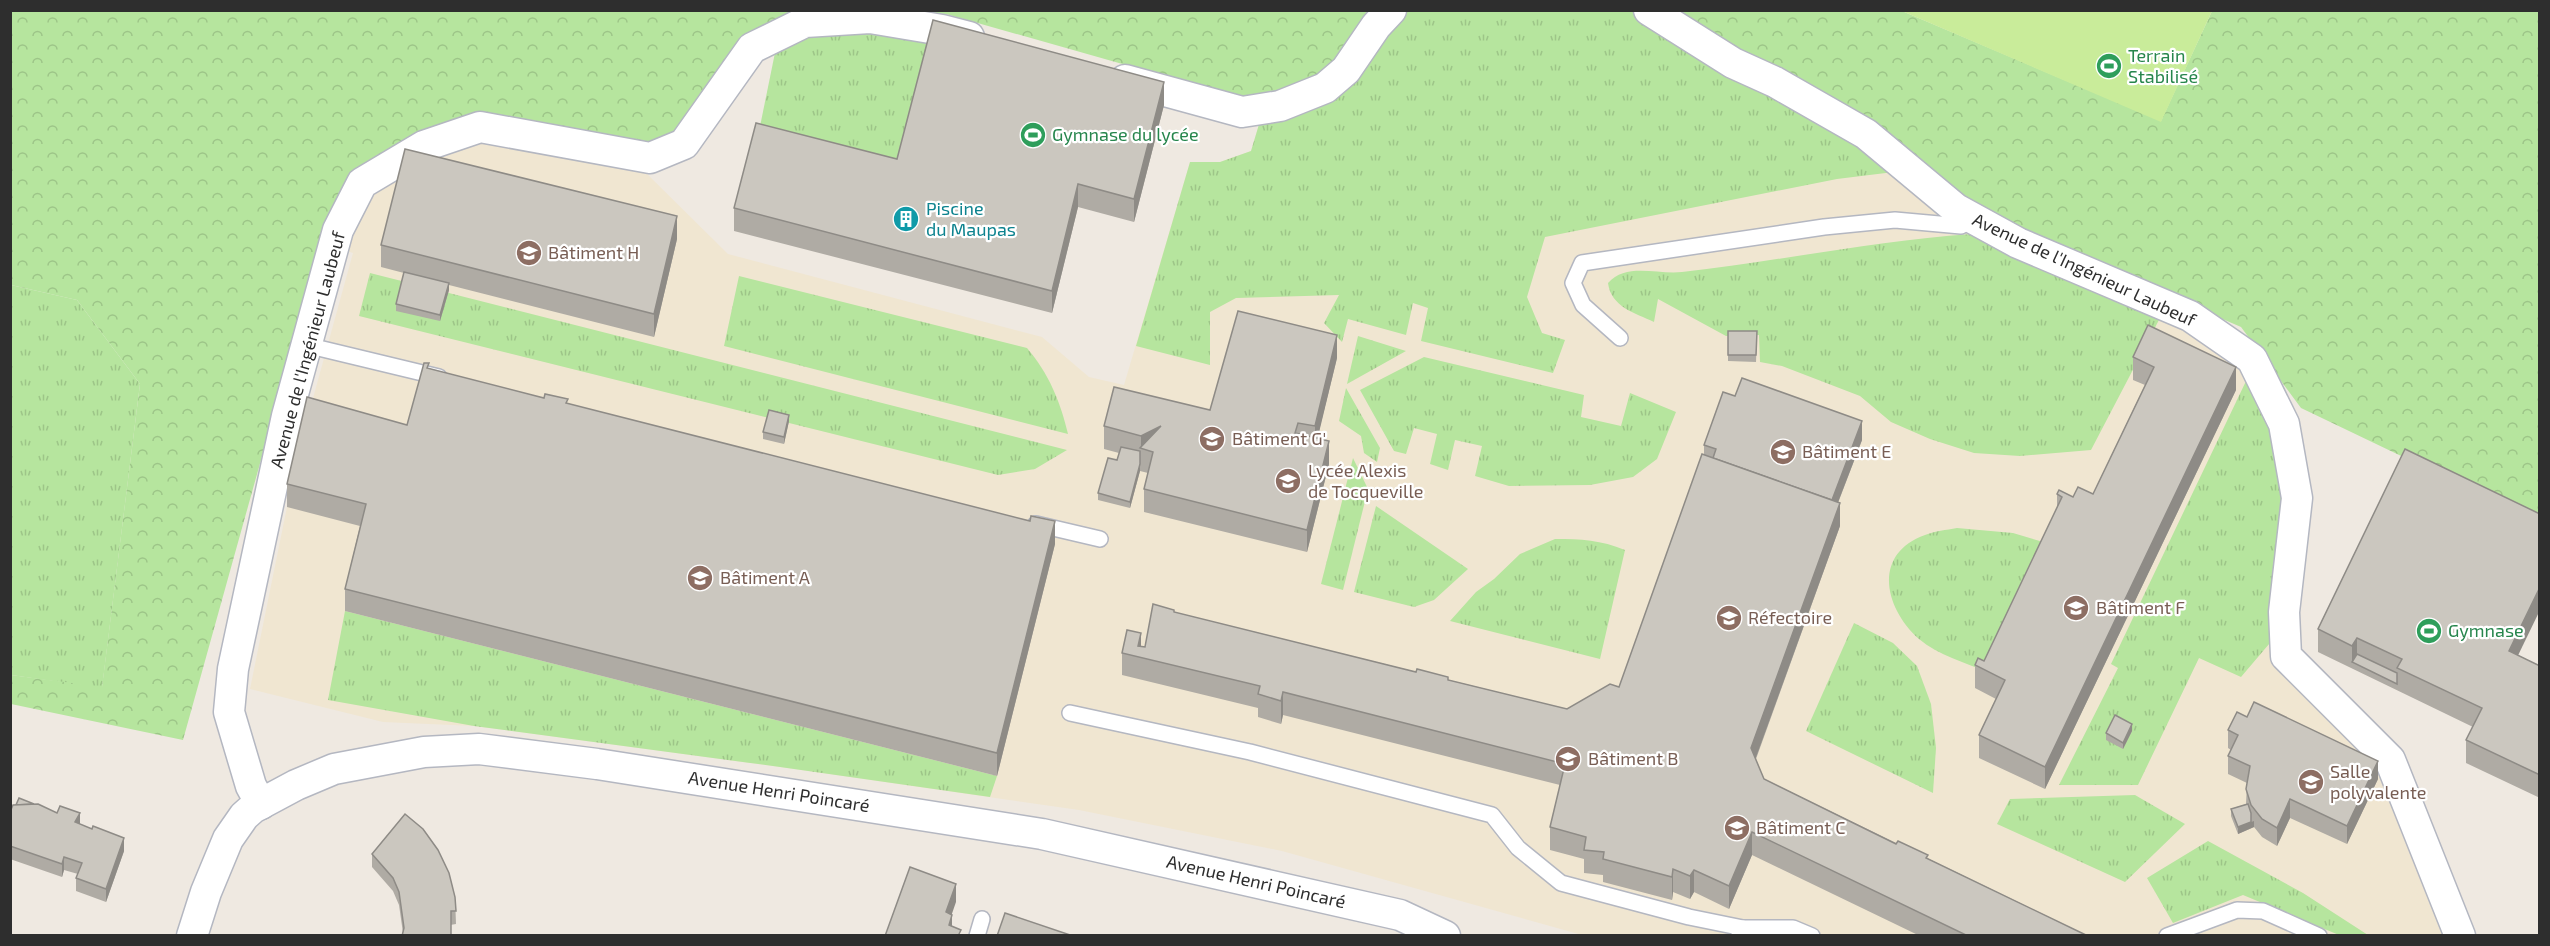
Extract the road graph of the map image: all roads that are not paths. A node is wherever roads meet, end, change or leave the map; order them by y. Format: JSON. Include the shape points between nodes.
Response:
{"nodes":[{"id":1,"x":1391,"y":10,"type":"edge"},
{"id":2,"x":1649,"y":10,"type":"edge"},
{"id":3,"x":1000,"y":46,"type":"edge"},
{"id":4,"x":1104,"y":74,"type":"edge"},
{"id":5,"x":1973,"y":219,"type":"junction"},
{"id":6,"x":1620,"y":338,"type":"dead end"},
{"id":7,"x":306,"y":345,"type":"junction"},
{"id":8,"x":455,"y":381,"type":"edge"},
{"id":9,"x":1020,"y":519,"type":"edge"},
{"id":10,"x":1100,"y":539,"type":"dead end"},
{"id":11,"x":1070,"y":713,"type":"dead end"},
{"id":12,"x":261,"y":804,"type":"junction"},
{"id":13,"x":982,"y":919,"type":"dead end"},
{"id":14,"x":1741,"y":932,"type":"edge"},
{"id":15,"x":192,"y":936,"type":"edge"},
{"id":16,"x":977,"y":936,"type":"edge"},
{"id":17,"x":1445,"y":936,"type":"edge"},
{"id":18,"x":1812,"y":936,"type":"edge"},
{"id":19,"x":2167,"y":936,"type":"edge"},
{"id":20,"x":2319,"y":936,"type":"edge"},
{"id":21,"x":2460,"y":936,"type":"edge"}],
"edges":[{"from":1,"to":4,"type":"street","via":[[1346,70],[1325,88],[1280,106],[1242,112]]},
{"from":2,"to":5,"type":"street","name":"Avenue de l'Ingénieur Laubeuf","via":[[1733,63],[1775,82],[1866,134]]},
{"from":3,"to":7,"type":"street","name":"Avenue de l'Ingénieur Laubeuf","via":[[942,30],[870,18],[805,22],[752,48],[684,144],[650,158],[480,127],[424,146],[362,183],[338,230]]},
{"from":5,"to":6,"type":"lane","via":[[1961,226],[1895,220],[1836,226],[1582,263],[1573,283],[1583,304]]},
{"from":5,"to":21,"type":"street","name":"Avenue de l'Ingénieur Laubeuf","via":[[2018,243],[2190,316],[2252,359],[2284,424],[2297,498],[2284,612],[2286,656],[2390,760]]},
{"from":7,"to":8,"type":"lane"},
{"from":7,"to":12,"type":"street","name":"Avenue de l'Ingénieur Laubeuf","via":[[233,669],[230,712],[251,786]]},
{"from":9,"to":10,"type":"lane"},
{"from":11,"to":14,"type":"lane","via":[[1250,752],[1492,815],[1518,848],[1561,883]]},
{"from":12,"to":15,"type":"street","name":"Avenue Henri Poincaré","via":[[244,816],[228,839]]},
{"from":12,"to":17,"type":"street","name":"Avenue Henri Poincaré","via":[[334,769],[424,752],[479,749],[1042,834],[1400,915]]},
{"from":13,"to":16,"type":"lane"},
{"from":14,"to":18,"type":"lane","via":[[1793,928]]},
{"from":19,"to":20,"type":"lane","via":[[2237,910],[2263,911]]}]}
